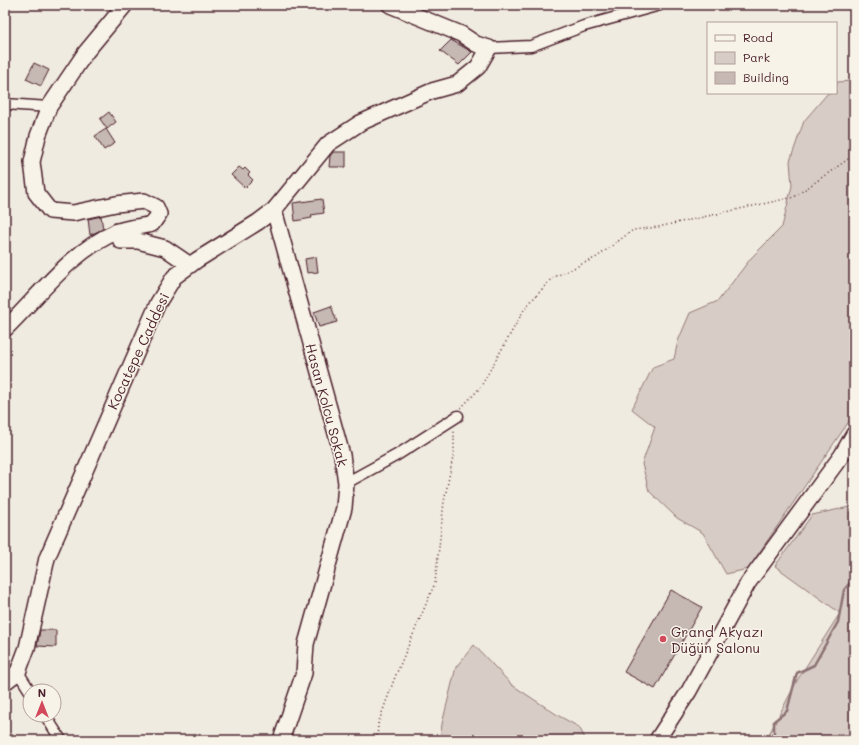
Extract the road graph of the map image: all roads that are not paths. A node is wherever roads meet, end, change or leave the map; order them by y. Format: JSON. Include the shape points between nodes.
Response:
{"nodes":[{"id":1,"x":125,"y":5,"type":"edge"},
{"id":2,"x":390,"y":5,"type":"edge"},
{"id":3,"x":660,"y":5,"type":"edge"},
{"id":4,"x":488,"y":48,"type":"junction"},
{"id":5,"x":5,"y":104,"type":"edge"},
{"id":6,"x":49,"y":107,"type":"junction"},
{"id":7,"x":274,"y":210,"type":"junction"},
{"id":8,"x":117,"y":231,"type":"junction"},
{"id":9,"x":190,"y":265,"type":"junction"},
{"id":10,"x":5,"y":329,"type":"edge"},
{"id":11,"x":458,"y":416,"type":"road end"},
{"id":12,"x":854,"y":434,"type":"edge"},
{"id":13,"x":346,"y":483,"type":"junction"},
{"id":14,"x":18,"y":672,"type":"junction"},
{"id":15,"x":5,"y":682,"type":"edge"},
{"id":16,"x":25,"y":683,"type":"edge"},
{"id":17,"x":50,"y":723,"type":"edge"},
{"id":18,"x":61,"y":740,"type":"edge"},
{"id":19,"x":281,"y":740,"type":"edge"},
{"id":20,"x":657,"y":740,"type":"edge"}],
"edges":[{"from":1,"to":6,"type":"main road","via":[[86,52]]},
{"from":2,"to":4,"type":"main road"},
{"from":3,"to":4,"type":"street","via":[[584,26],[531,46]]},
{"from":4,"to":7,"type":"main road","name":"Kocatepe Caddesi","via":[[478,67],[457,84],[432,91],[360,123],[328,144]]},
{"from":5,"to":6,"type":"street"},
{"from":6,"to":8,"type":"main road","via":[[32,162],[36,193],[50,211],[73,213],[144,201],[156,207],[159,214],[152,224]]},
{"from":7,"to":9,"type":"main road","name":"Kocatepe Caddesi"},
{"from":7,"to":13,"type":"main road","name":"Hasan Kolcu Sokak","via":[[342,455]]},
{"from":8,"to":9,"type":"main road","via":[[121,241],[138,241],[165,248]]},
{"from":8,"to":10,"type":"main road","via":[[90,245]]},
{"from":9,"to":14,"type":"main road","name":"Kocatepe Caddesi","via":[[174,277],[158,303],[47,558],[27,648]]},
{"from":11,"to":13,"type":"street","via":[[397,455]]},
{"from":12,"to":20,"type":"main road","via":[[842,455],[748,583],[689,691]]},
{"from":13,"to":19,"type":"main road","name":"Hasan Kolcu Sokak","via":[[344,508],[306,644],[304,673]]},
{"from":14,"to":15,"type":"main road"},
{"from":14,"to":16,"type":"street"},
{"from":17,"to":18,"type":"street"}]}
